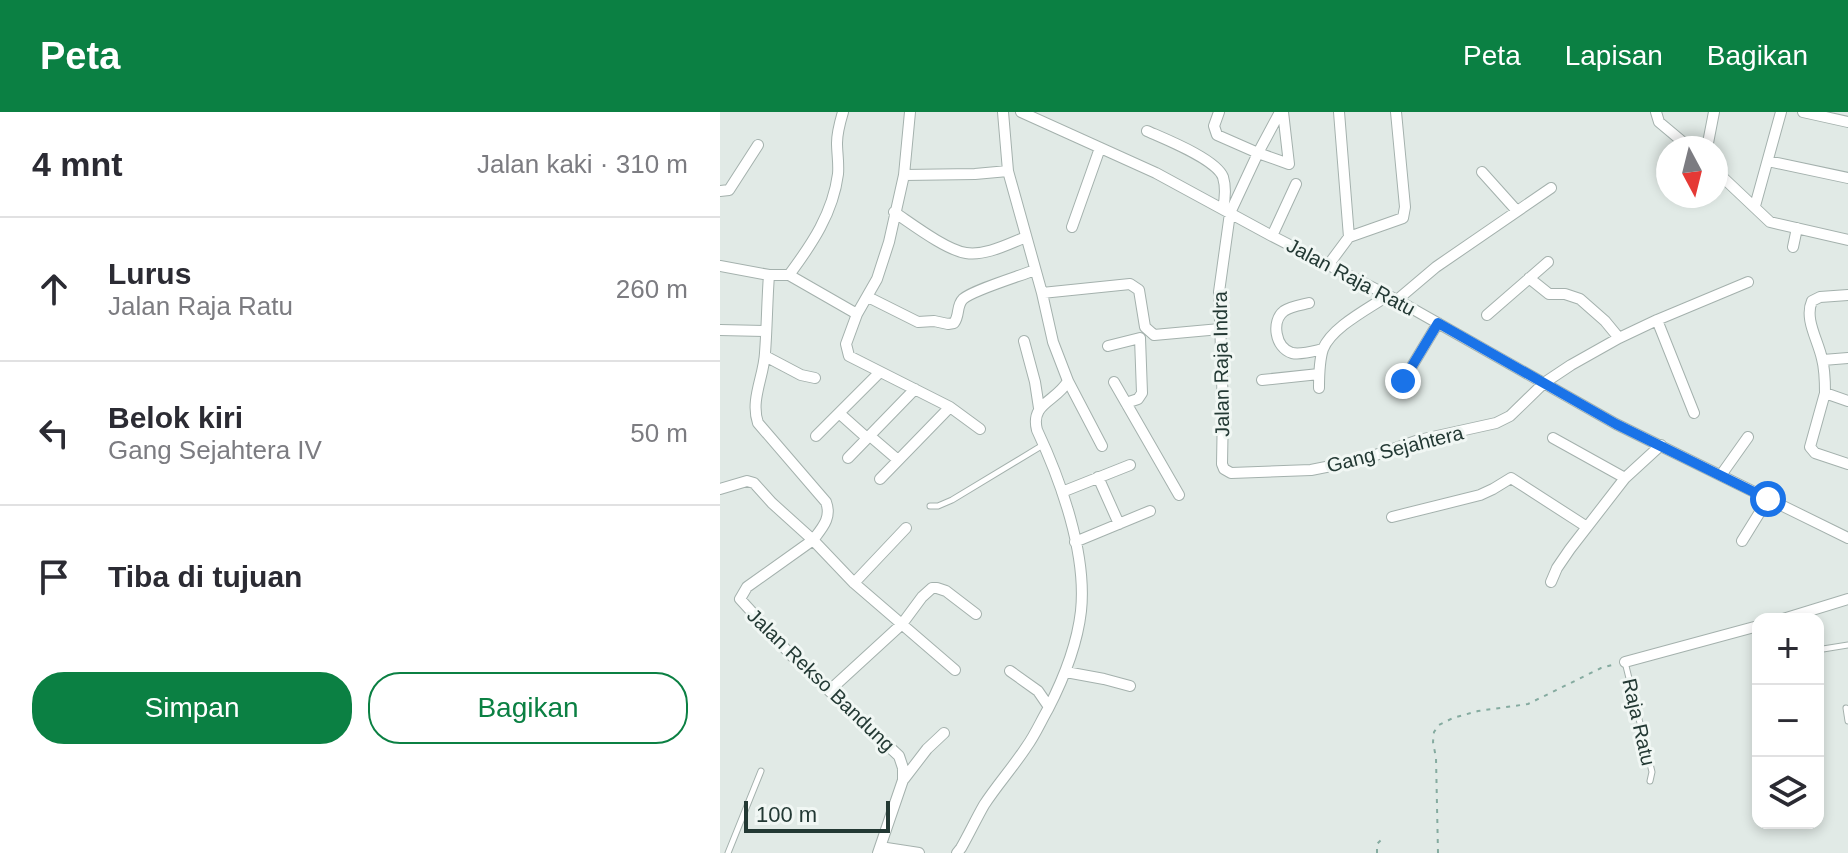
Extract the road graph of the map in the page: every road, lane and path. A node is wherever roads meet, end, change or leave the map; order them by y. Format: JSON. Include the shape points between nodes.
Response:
{"nodes":[{"id":1,"x":843,"y":112,"type":"edge"},
{"id":2,"x":910,"y":112,"type":"edge"},
{"id":3,"x":1003,"y":112,"type":"edge"},
{"id":4,"x":1021,"y":112,"type":"edge"},
{"id":5,"x":1219,"y":112,"type":"edge"},
{"id":6,"x":1282,"y":112,"type":"edge"},
{"id":7,"x":1339,"y":112,"type":"edge"},
{"id":8,"x":1396,"y":112,"type":"edge"},
{"id":9,"x":1656,"y":112,"type":"edge"},
{"id":10,"x":1714,"y":112,"type":"edge"},
{"id":11,"x":1781,"y":112,"type":"edge"},
{"id":12,"x":1803,"y":112,"type":"edge"},
{"id":13,"x":1848,"y":122,"type":"edge"},
{"id":14,"x":1147,"y":131,"type":"dead end"},
{"id":15,"x":1676,"y":136,"type":"edge"},
{"id":16,"x":1709,"y":136,"type":"edge"},
{"id":17,"x":758,"y":145,"type":"dead end"},
{"id":18,"x":1100,"y":148,"type":"junction"},
{"id":19,"x":1258,"y":153,"type":"junction"},
{"id":20,"x":1768,"y":161,"type":"junction"},
{"id":21,"x":1008,"y":171,"type":"junction"},
{"id":22,"x":1482,"y":172,"type":"dead end"},
{"id":23,"x":904,"y":175,"type":"junction"},
{"id":24,"x":1848,"y":178,"type":"edge"},
{"id":25,"x":1728,"y":182,"type":"edge"},
{"id":26,"x":1296,"y":184,"type":"dead end"},
{"id":27,"x":1551,"y":188,"type":"dead end"},
{"id":28,"x":720,"y":191,"type":"edge"},
{"id":29,"x":1755,"y":206,"type":"junction"},
{"id":30,"x":1229,"y":209,"type":"junction"},
{"id":31,"x":1517,"y":211,"type":"junction"},
{"id":32,"x":894,"y":212,"type":"junction"},
{"id":33,"x":1072,"y":227,"type":"dead end"},
{"id":34,"x":1797,"y":228,"type":"junction"},
{"id":35,"x":1272,"y":236,"type":"junction"},
{"id":36,"x":1026,"y":237,"type":"junction"},
{"id":37,"x":1349,"y":237,"type":"junction"},
{"id":38,"x":1848,"y":240,"type":"edge"},
{"id":39,"x":1793,"y":247,"type":"dead end"},
{"id":40,"x":1548,"y":262,"type":"dead end"},
{"id":41,"x":1329,"y":264,"type":"junction"},
{"id":42,"x":720,"y":266,"type":"edge"},
{"id":43,"x":1035,"y":270,"type":"junction"},
{"id":44,"x":769,"y":275,"type":"junction"},
{"id":45,"x":789,"y":275,"type":"junction"},
{"id":46,"x":1529,"y":278,"type":"junction"},
{"id":47,"x":1748,"y":282,"type":"dead end"},
{"id":48,"x":1042,"y":293,"type":"junction"},
{"id":49,"x":1848,"y":295,"type":"edge"},
{"id":50,"x":868,"y":297,"type":"junction"},
{"id":51,"x":1392,"y":298,"type":"junction"},
{"id":52,"x":1309,"y":303,"type":"dead end"},
{"id":53,"x":857,"y":314,"type":"junction"},
{"id":54,"x":1487,"y":315,"type":"dead end"},
{"id":55,"x":1657,"y":320,"type":"junction"},
{"id":56,"x":1438,"y":323,"type":"junction"},
{"id":57,"x":1220,"y":329,"type":"junction"},
{"id":58,"x":720,"y":330,"type":"edge"},
{"id":59,"x":765,"y":331,"type":"junction"},
{"id":60,"x":1144,"y":334,"type":"junction"},
{"id":61,"x":1619,"y":338,"type":"junction"},
{"id":62,"x":1024,"y":341,"type":"dead end"},
{"id":63,"x":1108,"y":346,"type":"dead end"},
{"id":64,"x":1323,"y":349,"type":"junction"},
{"id":65,"x":765,"y":356,"type":"junction"},
{"id":66,"x":1848,"y":358,"type":"edge"},
{"id":67,"x":1823,"y":360,"type":"junction"},
{"id":68,"x":880,"y":372,"type":"junction"},
{"id":69,"x":1319,"y":374,"type":"junction"},
{"id":70,"x":815,"y":378,"type":"dead end"},
{"id":71,"x":1262,"y":380,"type":"dead end"},
{"id":72,"x":1068,"y":381,"type":"junction"},
{"id":73,"x":1403,"y":381,"type":"dead end"},
{"id":74,"x":1114,"y":382,"type":"dead end"},
{"id":75,"x":1544,"y":383,"type":"junction"},
{"id":76,"x":1319,"y":388,"type":"dead end"},
{"id":77,"x":915,"y":389,"type":"junction"},
{"id":78,"x":1825,"y":393,"type":"junction"},
{"id":79,"x":1848,"y":401,"type":"edge"},
{"id":80,"x":1126,"y":403,"type":"junction"},
{"id":81,"x":950,"y":407,"type":"junction"},
{"id":82,"x":1039,"y":408,"type":"junction"},
{"id":83,"x":839,"y":413,"type":"junction"},
{"id":84,"x":1694,"y":413,"type":"dead end"},
{"id":85,"x":980,"y":429,"type":"dead end"},
{"id":86,"x":816,"y":436,"type":"dead end"},
{"id":87,"x":868,"y":437,"type":"junction"},
{"id":88,"x":1748,"y":437,"type":"dead end"},
{"id":89,"x":1553,"y":438,"type":"dead end"},
{"id":90,"x":1043,"y":444,"type":"junction"},
{"id":91,"x":1661,"y":445,"type":"junction"},
{"id":92,"x":1102,"y":446,"type":"dead end"},
{"id":93,"x":848,"y":458,"type":"dead end"},
{"id":94,"x":898,"y":460,"type":"junction"},
{"id":95,"x":1848,"y":464,"type":"edge"},
{"id":96,"x":1130,"y":465,"type":"dead end"},
{"id":97,"x":1231,"y":473,"type":"joint"},
{"id":98,"x":1721,"y":475,"type":"junction"},
{"id":99,"x":1098,"y":477,"type":"junction"},
{"id":100,"x":1625,"y":478,"type":"junction"},
{"id":101,"x":880,"y":479,"type":"dead end"},
{"id":102,"x":720,"y":489,"type":"edge"},
{"id":103,"x":1062,"y":492,"type":"junction"},
{"id":104,"x":1179,"y":495,"type":"dead end"},
{"id":105,"x":1768,"y":499,"type":"junction"},
{"id":106,"x":930,"y":506,"type":"dead end"},
{"id":107,"x":1150,"y":511,"type":"dead end"},
{"id":108,"x":1392,"y":517,"type":"dead end"},
{"id":109,"x":1119,"y":524,"type":"junction"},
{"id":110,"x":1587,"y":527,"type":"junction"},
{"id":111,"x":906,"y":528,"type":"dead end"},
{"id":112,"x":1848,"y":538,"type":"edge"},
{"id":113,"x":813,"y":540,"type":"junction"},
{"id":114,"x":1742,"y":541,"type":"dead end"},
{"id":115,"x":1075,"y":542,"type":"junction"},
{"id":116,"x":1551,"y":582,"type":"dead end"},
{"id":117,"x":854,"y":583,"type":"junction"},
{"id":118,"x":1848,"y":599,"type":"edge"},
{"id":119,"x":1802,"y":613,"type":"edge"},
{"id":120,"x":976,"y":614,"type":"dead end"},
{"id":121,"x":902,"y":624,"type":"junction"},
{"id":122,"x":1752,"y":628,"type":"edge"},
{"id":123,"x":1848,"y":645,"type":"edge"},
{"id":124,"x":1824,"y":649,"type":"edge"},
{"id":125,"x":1625,"y":662,"type":"junction"},
{"id":126,"x":955,"y":670,"type":"dead end"},
{"id":127,"x":1010,"y":671,"type":"dead end"},
{"id":128,"x":1066,"y":672,"type":"junction"},
{"id":129,"x":1130,"y":686,"type":"dead end"},
{"id":130,"x":830,"y":690,"type":"junction"},
{"id":131,"x":1049,"y":707,"type":"junction"},
{"id":132,"x":1846,"y":708,"type":"dead end"},
{"id":133,"x":1848,"y":721,"type":"edge"},
{"id":134,"x":944,"y":733,"type":"dead end"},
{"id":135,"x":761,"y":771,"type":"dead end"},
{"id":136,"x":903,"y":780,"type":"junction"},
{"id":137,"x":1650,"y":781,"type":"dead end"},
{"id":138,"x":1381,"y":840,"type":"dead end"},
{"id":139,"x":879,"y":850,"type":"edge"},
{"id":140,"x":728,"y":853,"type":"edge"},
{"id":141,"x":919,"y":853,"type":"edge"},
{"id":142,"x":957,"y":853,"type":"edge"},
{"id":143,"x":1377,"y":853,"type":"edge"},
{"id":144,"x":1438,"y":853,"type":"edge"}],
"edges":[{"from":1,"to":45,"type":"street","via":[[838,174],[823,226]]},
{"from":2,"to":23,"type":"street"},
{"from":3,"to":21,"type":"street"},
{"from":4,"to":18,"type":"street","name":"Jalan Raja Ratu"},
{"from":5,"to":19,"type":"street","via":[[1217,135]]},
{"from":6,"to":19,"type":"street"},
{"from":6,"to":19,"type":"street","via":[[1289,164]]},
{"from":7,"to":37,"type":"street"},
{"from":8,"to":37,"type":"street","via":[[1405,213]]},
{"from":9,"to":15,"type":"street","via":[[1659,122]]},
{"from":10,"to":16,"type":"street"},
{"from":11,"to":20,"type":"street"},
{"from":12,"to":13,"type":"street"},
{"from":14,"to":30,"type":"street","via":[[1216,167]]},
{"from":17,"to":28,"type":"street","via":[[729,190]]},
{"from":18,"to":30,"type":"street","name":"Jalan Raja Ratu"},
{"from":18,"to":33,"type":"street"},
{"from":19,"to":30,"type":"street"},
{"from":20,"to":24,"type":"street"},
{"from":20,"to":29,"type":"street"},
{"from":21,"to":23,"type":"street"},
{"from":21,"to":36,"type":"street"},
{"from":22,"to":31,"type":"street"},
{"from":23,"to":32,"type":"street"},
{"from":25,"to":29,"type":"street"},
{"from":26,"to":35,"type":"street"},
{"from":27,"to":31,"type":"street"},
{"from":29,"to":34,"type":"street","via":[[1770,222]]},
{"from":30,"to":35,"type":"street","name":"Jalan Raja Ratu"},
{"from":30,"to":57,"type":"street","name":"Jalan Raja Indra"},
{"from":31,"to":51,"type":"street"},
{"from":32,"to":36,"type":"street","via":[[965,253]]},
{"from":32,"to":50,"type":"street"},
{"from":34,"to":38,"type":"street"},
{"from":34,"to":39,"type":"street"},
{"from":35,"to":41,"type":"street","name":"Jalan Raja Ratu"},
{"from":36,"to":43,"type":"street"},
{"from":37,"to":41,"type":"street"},
{"from":40,"to":46,"type":"street"},
{"from":41,"to":51,"type":"street","name":"Jalan Raja Ratu"},
{"from":42,"to":44,"type":"street"},
{"from":43,"to":48,"type":"street"},
{"from":43,"to":50,"type":"street","via":[[964,298],[958,317],[948,324],[918,322]]},
{"from":44,"to":45,"type":"street"},
{"from":44,"to":59,"type":"street"},
{"from":45,"to":53,"type":"street"},
{"from":46,"to":54,"type":"street"},
{"from":46,"to":61,"type":"street","via":[[1549,294],[1580,299]]},
{"from":47,"to":55,"type":"street","name":"Gang Sejahtera"},
{"from":48,"to":60,"type":"street","via":[[1130,284],[1141,297]]},
{"from":48,"to":72,"type":"street"},
{"from":49,"to":67,"type":"street","via":[[1820,297],[1809,308]]},
{"from":50,"to":53,"type":"street"},
{"from":51,"to":56,"type":"street","name":"Jalan Raja Ratu"},
{"from":51,"to":64,"type":"street","via":[[1341,327]]},
{"from":52,"to":64,"type":"street","via":[[1281,314],[1279,342],[1290,353]]},
{"from":53,"to":68,"type":"street","via":[[846,344],[849,356]]},
{"from":55,"to":61,"type":"street","name":"Gang Sejahtera"},
{"from":55,"to":84,"type":"street"},
{"from":56,"to":73,"type":"street"},
{"from":56,"to":75,"type":"street","name":"Jalan Raja Ratu"},
{"from":57,"to":60,"type":"street"},
{"from":57,"to":97,"type":"street","name":"Jalan Raja Indra","via":[[1222,464]]},
{"from":58,"to":59,"type":"street"},
{"from":59,"to":65,"type":"street"},
{"from":60,"to":63,"type":"street"},
{"from":60,"to":80,"type":"street","via":[[1142,393]]},
{"from":61,"to":75,"type":"street","name":"Gang Sejahtera"},
{"from":62,"to":82,"type":"street"},
{"from":64,"to":69,"type":"street"},
{"from":65,"to":70,"type":"street"},
{"from":65,"to":113,"type":"street","via":[[755,414],[826,502],[827,520]]},
{"from":66,"to":67,"type":"street"},
{"from":67,"to":78,"type":"street"},
{"from":68,"to":77,"type":"street"},
{"from":68,"to":83,"type":"street"},
{"from":69,"to":71,"type":"street"},
{"from":69,"to":76,"type":"street"},
{"from":72,"to":82,"type":"street"},
{"from":72,"to":92,"type":"street"},
{"from":74,"to":80,"type":"street"},
{"from":75,"to":91,"type":"street","name":"Jalan Raja Ratu"},
{"from":75,"to":97,"type":"street","name":"Gang Sejahtera","via":[[1496,423],[1311,470]]},
{"from":77,"to":81,"type":"street"},
{"from":77,"to":87,"type":"street"},
{"from":78,"to":79,"type":"street"},
{"from":78,"to":95,"type":"street","via":[[1810,447]]},
{"from":80,"to":104,"type":"street"},
{"from":81,"to":85,"type":"street"},
{"from":81,"to":94,"type":"street"},
{"from":82,"to":90,"type":"street","via":[[1035,421]]},
{"from":83,"to":86,"type":"street"},
{"from":83,"to":87,"type":"street"},
{"from":87,"to":93,"type":"street"},
{"from":87,"to":94,"type":"street"},
{"from":88,"to":98,"type":"street"},
{"from":89,"to":100,"type":"street"},
{"from":90,"to":103,"type":"street"},
{"from":90,"to":106,"type":"lane","via":[[952,500]]},
{"from":91,"to":98,"type":"street","name":"Jalan Raja Ratu"},
{"from":91,"to":100,"type":"street"},
{"from":94,"to":101,"type":"street"},
{"from":96,"to":99,"type":"street"},
{"from":98,"to":105,"type":"street","name":"Jalan Raja Ratu"},
{"from":99,"to":103,"type":"street"},
{"from":99,"to":109,"type":"street"},
{"from":100,"to":110,"type":"street"},
{"from":102,"to":113,"type":"street","via":[[754,483]]},
{"from":103,"to":115,"type":"street"},
{"from":105,"to":112,"type":"street","name":"Jalan Raja Ratu"},
{"from":105,"to":114,"type":"street"},
{"from":107,"to":109,"type":"street"},
{"from":108,"to":110,"type":"street","via":[[1480,495],[1511,478]]},
{"from":109,"to":115,"type":"street"},
{"from":110,"to":116,"type":"street"},
{"from":111,"to":117,"type":"street"},
{"from":113,"to":117,"type":"street"},
{"from":113,"to":130,"type":"street","name":"Jalan Rekso Bandung","via":[[747,587],[740,599]]},
{"from":115,"to":128,"type":"street","via":[[1081,610]]},
{"from":117,"to":121,"type":"street"},
{"from":118,"to":119,"type":"street"},
{"from":120,"to":121,"type":"street","via":[[946,591],[932,588]]},
{"from":121,"to":126,"type":"street"},
{"from":121,"to":130,"type":"street"},
{"from":122,"to":125,"type":"street"},
{"from":123,"to":124,"type":"lane"},
{"from":125,"to":137,"type":"lane","name":"Raja Ratu"},
{"from":125,"to":144,"type":"path","via":[[1601,668],[1528,704],[1478,711],[1439,725],[1433,742]]},
{"from":127,"to":131,"type":"street","via":[[1038,691]]},
{"from":128,"to":129,"type":"street"},
{"from":128,"to":131,"type":"street"},
{"from":130,"to":136,"type":"street","name":"Jalan Rekso Bandung","via":[[899,756]]},
{"from":131,"to":142,"type":"street"},
{"from":132,"to":133,"type":"lane"},
{"from":134,"to":136,"type":"street"},
{"from":135,"to":140,"type":"lane"},
{"from":136,"to":139,"type":"street"},
{"from":138,"to":143,"type":"path"},
{"from":139,"to":141,"type":"street"}]}
